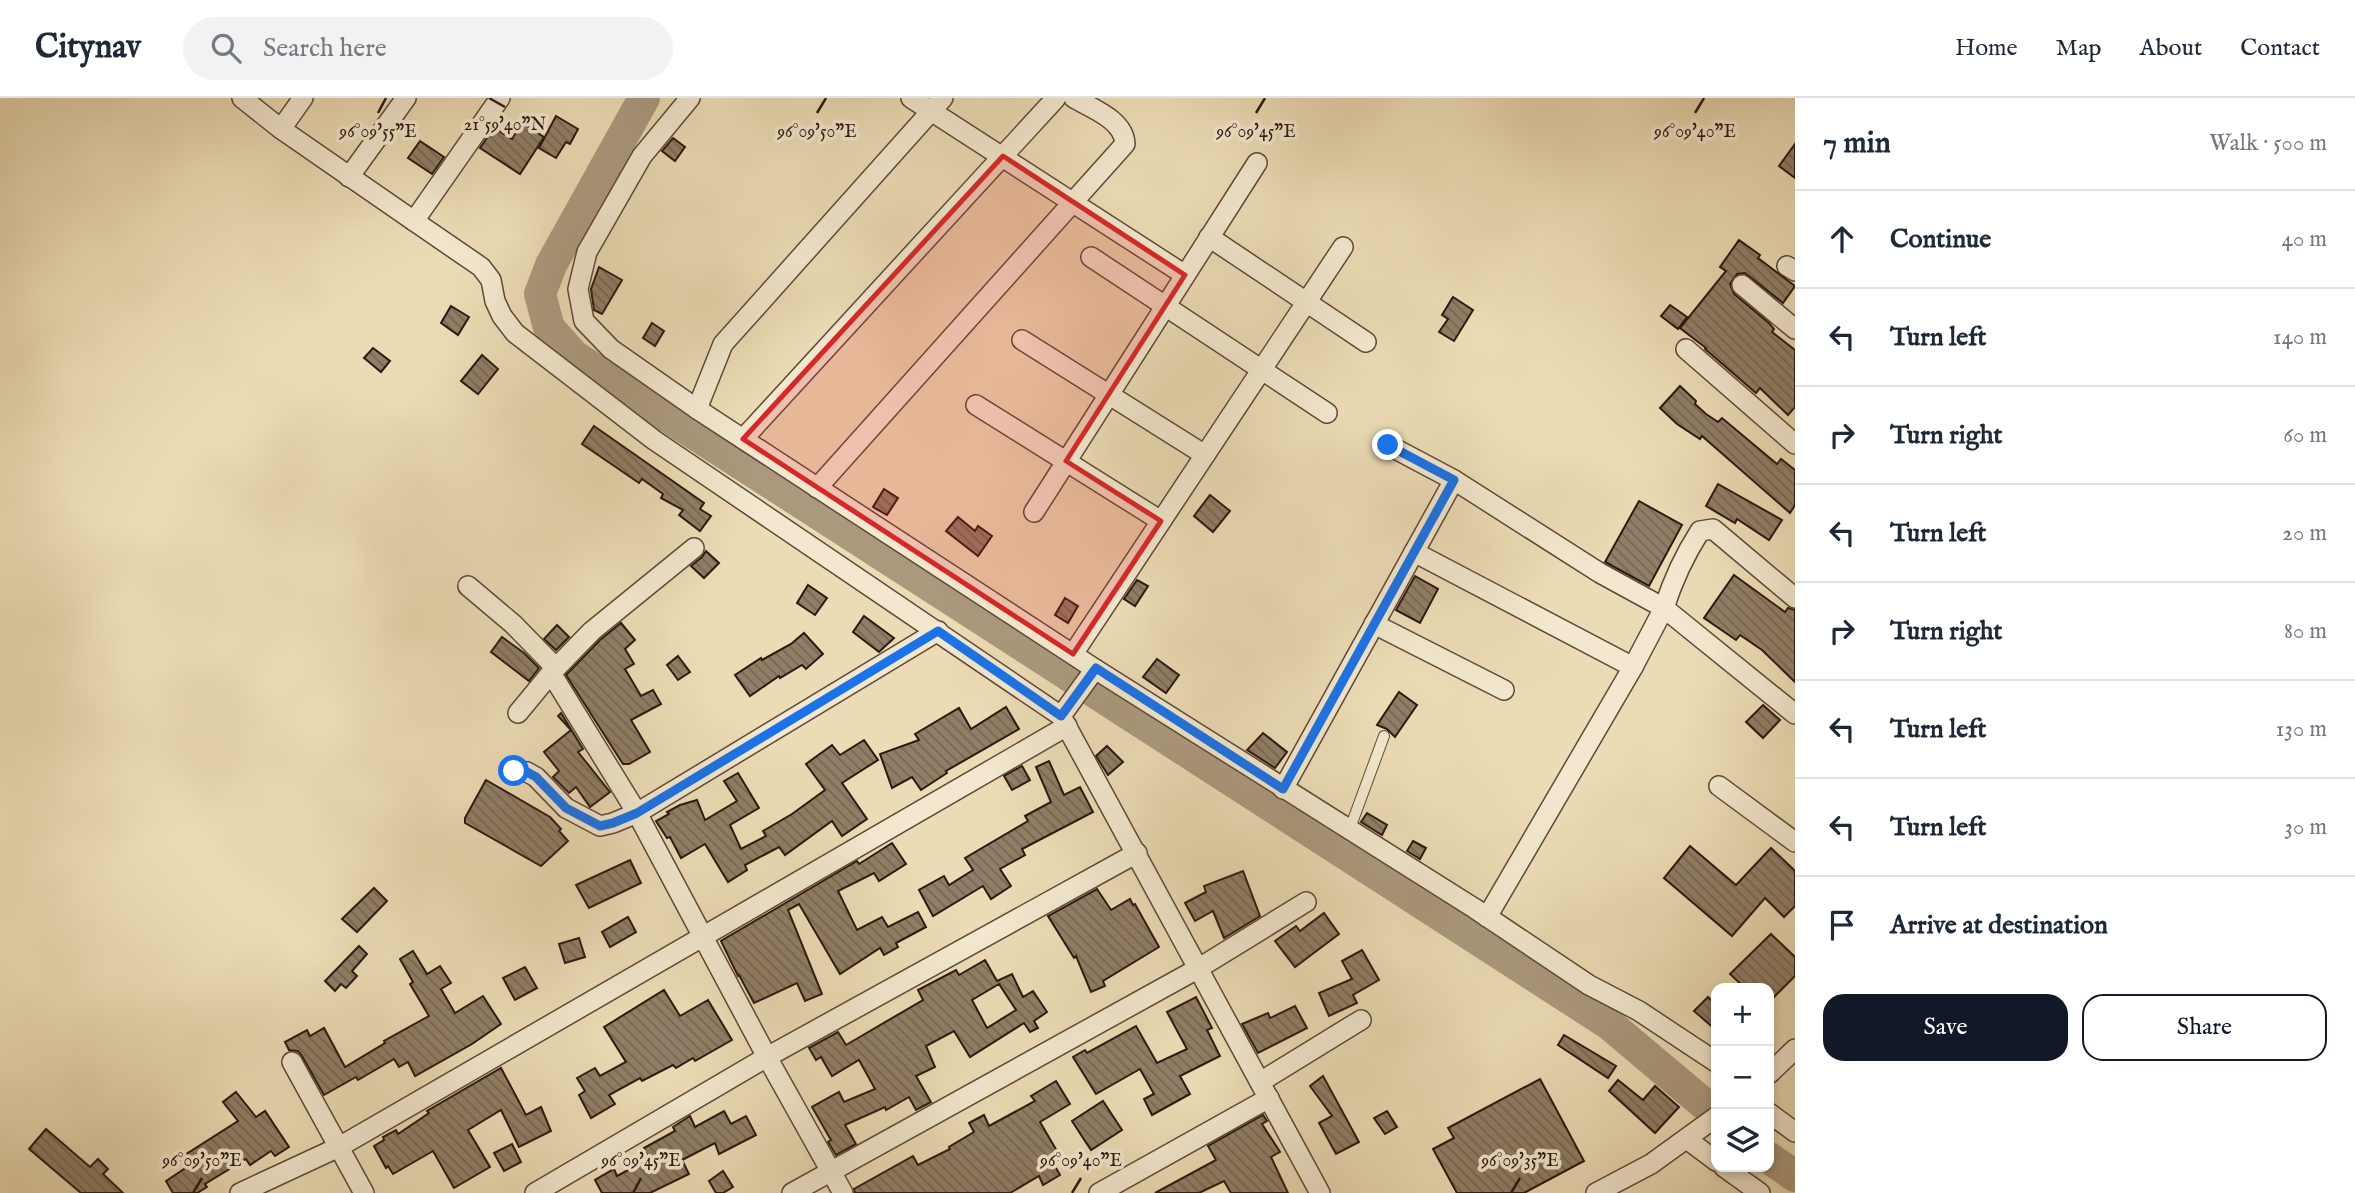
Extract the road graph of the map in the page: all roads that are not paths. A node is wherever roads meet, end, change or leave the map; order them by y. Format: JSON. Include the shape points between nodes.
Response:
{"nodes":[{"id":1,"x":242,"y":98,"type":"edge"},
{"id":2,"x":303,"y":98,"type":"edge"},
{"id":3,"x":406,"y":98,"type":"edge"},
{"id":4,"x":500,"y":98,"type":"edge"},
{"id":5,"x":690,"y":98,"type":"edge"},
{"id":6,"x":911,"y":98,"type":"edge"},
{"id":7,"x":1056,"y":98,"type":"edge"},
{"id":8,"x":1074,"y":98,"type":"edge"},
{"id":9,"x":937,"y":104,"type":"edge"},
{"id":10,"x":281,"y":129,"type":"junction"},
{"id":11,"x":1003,"y":156,"type":"junction"},
{"id":12,"x":1257,"y":163,"type":"dead end"},
{"id":13,"x":349,"y":177,"type":"junction"},
{"id":14,"x":1073,"y":202,"type":"junction"},
{"id":15,"x":414,"y":220,"type":"junction"},
{"id":16,"x":1209,"y":237,"type":"junction"},
{"id":17,"x":1343,"y":247,"type":"dead end"},
{"id":18,"x":1091,"y":257,"type":"dead end"},
{"id":19,"x":1185,"y":275,"type":"junction"},
{"id":20,"x":1742,"y":285,"type":"dead end"},
{"id":21,"x":1306,"y":303,"type":"junction"},
{"id":22,"x":1164,"y":306,"type":"junction"},
{"id":23,"x":1795,"y":329,"type":"edge"},
{"id":24,"x":1022,"y":340,"type":"dead end"},
{"id":25,"x":1366,"y":342,"type":"dead end"},
{"id":26,"x":1686,"y":349,"type":"dead end"},
{"id":27,"x":1261,"y":371,"type":"junction"},
{"id":28,"x":1109,"y":396,"type":"junction"},
{"id":29,"x":976,"y":405,"type":"dead end"},
{"id":30,"x":697,"y":409,"type":"junction"},
{"id":31,"x":1327,"y":413,"type":"dead end"},
{"id":32,"x":743,"y":439,"type":"junction"},
{"id":33,"x":1795,"y":444,"type":"edge"},
{"id":34,"x":1388,"y":445,"type":"dead end"},
{"id":35,"x":1205,"y":455,"type":"junction"},
{"id":36,"x":1066,"y":461,"type":"junction"},
{"id":37,"x":1454,"y":480,"type":"junction"},
{"id":38,"x":817,"y":488,"type":"junction"},
{"id":39,"x":1034,"y":512,"type":"dead end"},
{"id":40,"x":1161,"y":521,"type":"junction"},
{"id":41,"x":694,"y":548,"type":"dead end"},
{"id":42,"x":1414,"y":552,"type":"junction"},
{"id":43,"x":468,"y":586,"type":"dead end"},
{"id":44,"x":1795,"y":598,"type":"edge"},
{"id":45,"x":1664,"y":608,"type":"junction"},
{"id":46,"x":1374,"y":624,"type":"junction"},
{"id":47,"x":938,"y":631,"type":"junction"},
{"id":48,"x":1073,"y":654,"type":"junction"},
{"id":49,"x":1633,"y":667,"type":"junction"},
{"id":50,"x":554,"y":670,"type":"junction"},
{"id":51,"x":1093,"y":672,"type":"junction"},
{"id":52,"x":1504,"y":690,"type":"dead end"},
{"id":53,"x":518,"y":713,"type":"dead end"},
{"id":54,"x":1795,"y":714,"type":"edge"},
{"id":55,"x":1067,"y":715,"type":"junction"},
{"id":56,"x":1384,"y":736,"type":"dead end"},
{"id":57,"x":514,"y":771,"type":"dead end"},
{"id":58,"x":1719,"y":786,"type":"dead end"},
{"id":59,"x":1283,"y":789,"type":"junction"},
{"id":60,"x":637,"y":813,"type":"junction"},
{"id":61,"x":1349,"y":831,"type":"junction"},
{"id":62,"x":1795,"y":842,"type":"edge"},
{"id":63,"x":1137,"y":853,"type":"junction"},
{"id":64,"x":1306,"y":902,"type":"dead end"},
{"id":65,"x":1488,"y":916,"type":"junction"},
{"id":66,"x":701,"y":935,"type":"junction"},
{"id":67,"x":1199,"y":968,"type":"junction"},
{"id":68,"x":1362,"y":1020,"type":"dead end"},
{"id":69,"x":1795,"y":1049,"type":"edge"},
{"id":70,"x":767,"y":1057,"type":"junction"},
{"id":71,"x":1711,"y":1059,"type":"edge"},
{"id":72,"x":292,"y":1062,"type":"dead end"},
{"id":73,"x":1774,"y":1069,"type":"edge"},
{"id":74,"x":1265,"y":1090,"type":"junction"},
{"id":75,"x":1774,"y":1117,"type":"edge"},
{"id":76,"x":1711,"y":1122,"type":"edge"},
{"id":77,"x":1795,"y":1132,"type":"edge"},
{"id":78,"x":1693,"y":1136,"type":"junction"},
{"id":79,"x":339,"y":1147,"type":"junction"},
{"id":80,"x":1711,"y":1156,"type":"edge"},
{"id":81,"x":831,"y":1172,"type":"junction"},
{"id":82,"x":1730,"y":1172,"type":"edge"},
{"id":83,"x":1750,"y":1190,"type":"edge"},
{"id":84,"x":240,"y":1193,"type":"edge"},
{"id":85,"x":364,"y":1193,"type":"edge"},
{"id":86,"x":535,"y":1193,"type":"edge"},
{"id":87,"x":792,"y":1193,"type":"edge"},
{"id":88,"x":843,"y":1193,"type":"edge"},
{"id":89,"x":1099,"y":1193,"type":"edge"},
{"id":90,"x":1320,"y":1193,"type":"edge"},
{"id":91,"x":1596,"y":1193,"type":"edge"}],
"edges":[{"from":1,"to":10,"type":"street"},
{"from":2,"to":10,"type":"street"},
{"from":3,"to":13,"type":"street"},
{"from":4,"to":15,"type":"street"},
{"from":5,"to":30,"type":"street","via":[[642,156],[587,252],[578,289],[584,321],[611,349]]},
{"from":6,"to":9,"type":"street"},
{"from":7,"to":11,"type":"street"},
{"from":8,"to":14,"type":"street","via":[[1120,127],[1125,144]]},
{"from":9,"to":11,"type":"street"},
{"from":9,"to":30,"type":"street","via":[[723,344]]},
{"from":10,"to":13,"type":"street"},
{"from":11,"to":14,"type":"street"},
{"from":11,"to":32,"type":"street"},
{"from":12,"to":16,"type":"street"},
{"from":13,"to":15,"type":"street"},
{"from":14,"to":19,"type":"street"},
{"from":14,"to":38,"type":"street"},
{"from":15,"to":47,"type":"street","via":[[481,267],[491,280],[502,316],[515,333],[654,440]]},
{"from":16,"to":19,"type":"street"},
{"from":16,"to":21,"type":"street"},
{"from":17,"to":21,"type":"street"},
{"from":18,"to":22,"type":"street"},
{"from":19,"to":22,"type":"street"},
{"from":20,"to":23,"type":"street"},
{"from":21,"to":25,"type":"street"},
{"from":21,"to":27,"type":"street"},
{"from":22,"to":27,"type":"street"},
{"from":22,"to":28,"type":"street"},
{"from":24,"to":28,"type":"street"},
{"from":26,"to":33,"type":"street"},
{"from":27,"to":31,"type":"street"},
{"from":27,"to":35,"type":"street"},
{"from":28,"to":35,"type":"street"},
{"from":28,"to":36,"type":"street"},
{"from":29,"to":36,"type":"street"},
{"from":30,"to":32,"type":"street"},
{"from":32,"to":38,"type":"street"},
{"from":34,"to":37,"type":"street"},
{"from":35,"to":40,"type":"street"},
{"from":36,"to":39,"type":"street"},
{"from":36,"to":40,"type":"street"},
{"from":37,"to":42,"type":"street"},
{"from":37,"to":45,"type":"street"},
{"from":38,"to":48,"type":"street"},
{"from":40,"to":48,"type":"street"},
{"from":41,"to":50,"type":"street","via":[[592,631]]},
{"from":42,"to":46,"type":"street"},
{"from":42,"to":49,"type":"street"},
{"from":43,"to":50,"type":"street","via":[[513,624]]},
{"from":44,"to":45,"type":"street","via":[[1709,529],[1700,531],[1684,557]]},
{"from":45,"to":49,"type":"street"},
{"from":45,"to":54,"type":"street"},
{"from":46,"to":52,"type":"street"},
{"from":46,"to":59,"type":"street"},
{"from":47,"to":55,"type":"street"},
{"from":47,"to":60,"type":"street"},
{"from":48,"to":51,"type":"street"},
{"from":49,"to":65,"type":"street"},
{"from":50,"to":53,"type":"street"},
{"from":50,"to":60,"type":"street"},
{"from":51,"to":55,"type":"street"},
{"from":51,"to":59,"type":"street"},
{"from":55,"to":63,"type":"street"},
{"from":55,"to":66,"type":"street"},
{"from":56,"to":61,"type":"lane"},
{"from":57,"to":60,"type":"street","via":[[536,777],[566,808],[600,826]]},
{"from":58,"to":62,"type":"street"},
{"from":59,"to":61,"type":"street"},
{"from":60,"to":66,"type":"street"},
{"from":61,"to":65,"type":"street"},
{"from":63,"to":67,"type":"street"},
{"from":63,"to":70,"type":"street"},
{"from":64,"to":67,"type":"street"},
{"from":65,"to":71,"type":"street","via":[[1589,985],[1639,1011]]},
{"from":66,"to":70,"type":"street"},
{"from":66,"to":79,"type":"street"},
{"from":67,"to":74,"type":"street"},
{"from":67,"to":81,"type":"street"},
{"from":68,"to":74,"type":"street"},
{"from":69,"to":73,"type":"street"},
{"from":70,"to":81,"type":"street"},
{"from":70,"to":86,"type":"street"},
{"from":72,"to":79,"type":"street"},
{"from":74,"to":89,"type":"street"},
{"from":74,"to":90,"type":"street"},
{"from":75,"to":77,"type":"street"},
{"from":76,"to":78,"type":"street"},
{"from":78,"to":80,"type":"street"},
{"from":78,"to":91,"type":"street"},
{"from":79,"to":84,"type":"street"},
{"from":79,"to":85,"type":"street"},
{"from":81,"to":87,"type":"street"},
{"from":81,"to":88,"type":"street"},
{"from":82,"to":83,"type":"street"}]}
